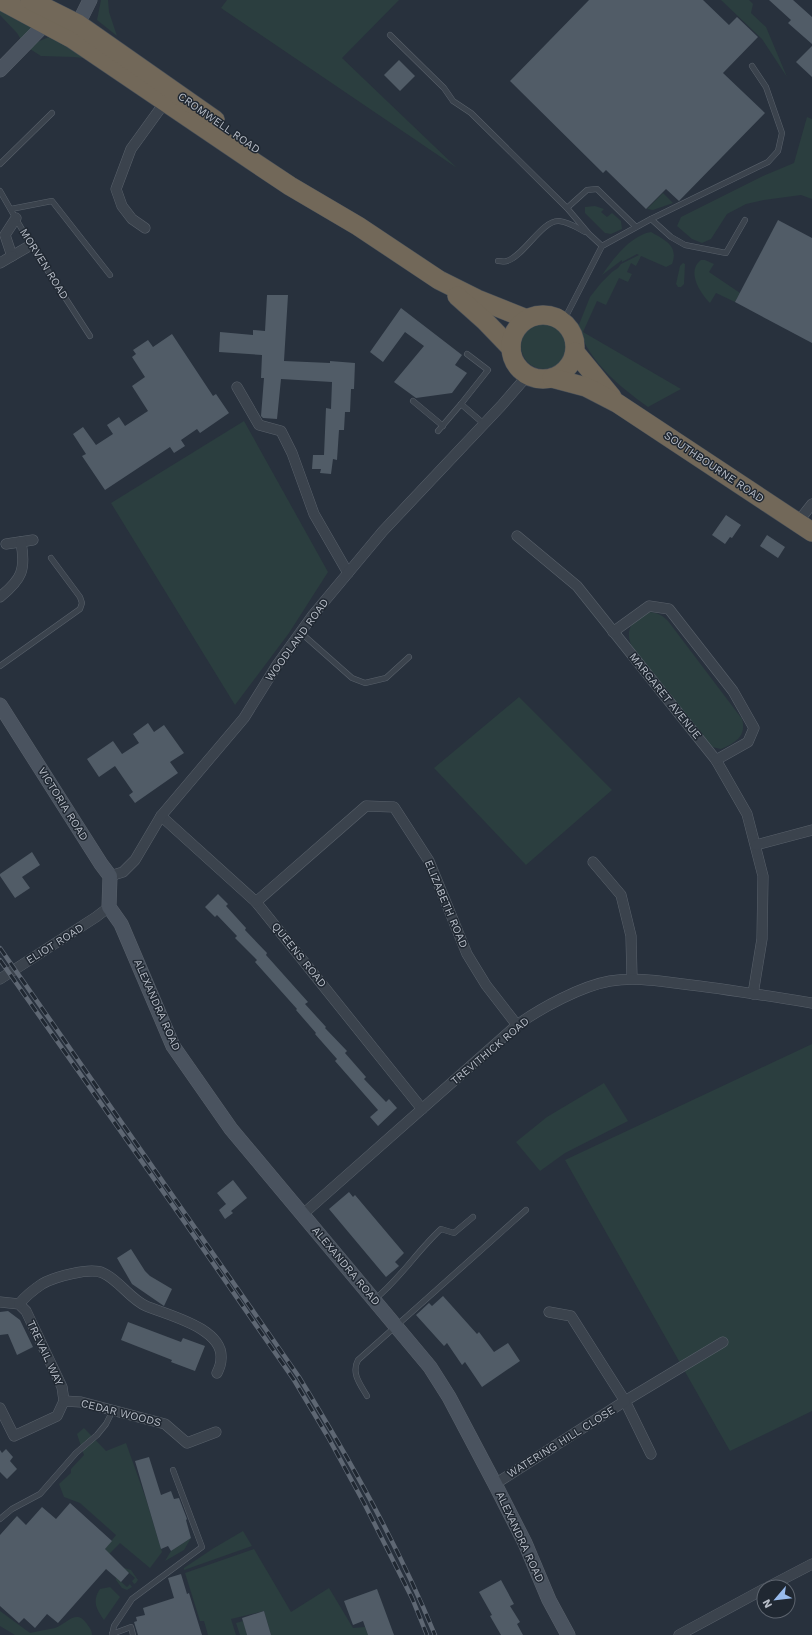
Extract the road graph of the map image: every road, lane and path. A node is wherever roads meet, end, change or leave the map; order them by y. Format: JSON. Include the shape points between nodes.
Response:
{"nodes":[{"id":1,"x":0,"y":0,"type":"edge"},
{"id":2,"x":30,"y":0,"type":"edge"},
{"id":3,"x":90,"y":0,"type":"edge"},
{"id":4,"x":46,"y":23,"type":"junction"},
{"id":5,"x":74,"y":31,"type":"junction"},
{"id":6,"x":390,"y":35,"type":"dead end"},
{"id":7,"x":752,"y":66,"type":"dead end"},
{"id":8,"x":0,"y":70,"type":"edge"},
{"id":9,"x":165,"y":102,"type":"junction"},
{"id":10,"x":52,"y":113,"type":"dead end"},
{"id":11,"x":0,"y":164,"type":"edge"},
{"id":12,"x":0,"y":191,"type":"edge"},
{"id":13,"x":567,"y":208,"type":"junction"},
{"id":14,"x":14,"y":213,"type":"junction"},
{"id":15,"x":651,"y":219,"type":"junction"},
{"id":16,"x":745,"y":220,"type":"dead end"},
{"id":17,"x":358,"y":226,"type":"junction"},
{"id":18,"x":636,"y":227,"type":"junction"},
{"id":19,"x":145,"y":228,"type":"dead end"},
{"id":20,"x":589,"y":234,"type":"junction"},
{"id":21,"x":31,"y":244,"type":"junction"},
{"id":22,"x":602,"y":246,"type":"junction"},
{"id":23,"x":12,"y":256,"type":"junction"},
{"id":24,"x":498,"y":261,"type":"dead end"},
{"id":25,"x":0,"y":263,"type":"edge"},
{"id":26,"x":110,"y":276,"type":"dead end"},
{"id":27,"x":439,"y":280,"type":"junction"},
{"id":28,"x":527,"y":319,"type":"junction"},
{"id":29,"x":563,"y":322,"type":"junction"},
{"id":30,"x":90,"y":336,"type":"dead end"},
{"id":31,"x":511,"y":348,"type":"junction"},
{"id":32,"x":574,"y":352,"type":"junction"},
{"id":33,"x":467,"y":354,"type":"dead end"},
{"id":34,"x":528,"y":375,"type":"junction"},
{"id":35,"x":552,"y":378,"type":"junction"},
{"id":36,"x":238,"y":387,"type":"dead end"},
{"id":37,"x":413,"y":401,"type":"dead end"},
{"id":38,"x":617,"y":403,"type":"junction"},
{"id":39,"x":461,"y":404,"type":"junction"},
{"id":40,"x":484,"y":424,"type":"junction"},
{"id":41,"x":443,"y":426,"type":"junction"},
{"id":42,"x":438,"y":431,"type":"dead end"},
{"id":43,"x":812,"y":504,"type":"edge"},
{"id":44,"x":805,"y":527,"type":"edge"},
{"id":45,"x":517,"y":536,"type":"dead end"},
{"id":46,"x":33,"y":540,"type":"dead end"},
{"id":47,"x":22,"y":542,"type":"junction"},
{"id":48,"x":6,"y":544,"type":"dead end"},
{"id":49,"x":51,"y":558,"type":"dead end"},
{"id":50,"x":348,"y":573,"type":"junction"},
{"id":51,"x":0,"y":596,"type":"edge"},
{"id":52,"x":300,"y":632,"type":"junction"},
{"id":53,"x":613,"y":632,"type":"junction"},
{"id":54,"x":409,"y":657,"type":"dead end"},
{"id":55,"x":0,"y":666,"type":"edge"},
{"id":56,"x":0,"y":705,"type":"edge"},
{"id":57,"x":716,"y":760,"type":"junction"},
{"id":58,"x":161,"y":816,"type":"junction"},
{"id":59,"x":812,"y":830,"type":"edge"},
{"id":60,"x":756,"y":845,"type":"junction"},
{"id":61,"x":593,"y":862,"type":"dead end"},
{"id":62,"x":110,"y":876,"type":"junction"},
{"id":63,"x":256,"y":902,"type":"junction"},
{"id":64,"x":109,"y":907,"type":"junction"},
{"id":65,"x":632,"y":978,"type":"junction"},
{"id":66,"x":0,"y":979,"type":"edge"},
{"id":67,"x":753,"y":994,"type":"junction"},
{"id":68,"x":812,"y":1003,"type":"edge"},
{"id":69,"x":517,"y":1025,"type":"junction"},
{"id":70,"x":422,"y":1109,"type":"junction"},
{"id":71,"x":526,"y":1210,"type":"dead end"},
{"id":72,"x":302,"y":1215,"type":"junction"},
{"id":73,"x":473,"y":1217,"type":"dead end"},
{"id":74,"x":374,"y":1299,"type":"junction"},
{"id":75,"x":0,"y":1302,"type":"edge"},
{"id":76,"x":19,"y":1304,"type":"junction"},
{"id":77,"x":549,"y":1312,"type":"dead end"},
{"id":78,"x":395,"y":1325,"type":"junction"},
{"id":79,"x":723,"y":1342,"type":"dead end"},
{"id":80,"x":217,"y":1373,"type":"dead end"},
{"id":81,"x":367,"y":1396,"type":"dead end"},
{"id":82,"x":64,"y":1401,"type":"junction"},
{"id":83,"x":625,"y":1402,"type":"junction"},
{"id":84,"x":0,"y":1408,"type":"edge"},
{"id":85,"x":113,"y":1410,"type":"junction"},
{"id":86,"x":216,"y":1432,"type":"dead end"},
{"id":87,"x":651,"y":1454,"type":"dead end"},
{"id":88,"x":173,"y":1470,"type":"dead end"},
{"id":89,"x":495,"y":1484,"type":"junction"},
{"id":90,"x":0,"y":1519,"type":"edge"},
{"id":91,"x":812,"y":1564,"type":"edge"},
{"id":92,"x":783,"y":1579,"type":"edge"},
{"id":93,"x":756,"y":1593,"type":"edge"},
{"id":94,"x":112,"y":1634,"type":"edge"},
{"id":95,"x":133,"y":1635,"type":"edge"},
{"id":96,"x":568,"y":1635,"type":"edge"},
{"id":97,"x":678,"y":1635,"type":"edge"}],
"edges":[{"from":1,"to":4,"type":"highway"},
{"from":2,"to":5,"type":"highway"},
{"from":3,"to":5,"type":"street"},
{"from":4,"to":5,"type":"highway"},
{"from":4,"to":8,"type":"street"},
{"from":5,"to":9,"type":"highway","name":"CROMWELL ROAD"},
{"from":5,"to":17,"type":"highway","name":"CROMWELL ROAD","via":[[292,173]]},
{"from":6,"to":13,"type":"lane","via":[[444,88],[453,101],[471,113]]},
{"from":7,"to":15,"type":"lane","via":[[766,87],[782,133],[778,151],[768,162]]},
{"from":9,"to":17,"type":"highway","name":"CROMWELL ROAD","via":[[290,186]]},
{"from":9,"to":19,"type":"street","via":[[131,149],[116,189],[122,206],[132,219]]},
{"from":10,"to":11,"type":"lane"},
{"from":12,"to":14,"type":"lane","name":"MORVEN ROAD"},
{"from":13,"to":18,"type":"lane","via":[[587,190],[597,189]]},
{"from":13,"to":20,"type":"lane"},
{"from":14,"to":21,"type":"lane","name":"MORVEN ROAD"},
{"from":14,"to":23,"type":"street","via":[[5,235]]},
{"from":14,"to":26,"type":"lane","via":[[52,201]]},
{"from":15,"to":16,"type":"lane","via":[[671,237],[685,245],[726,253]]},
{"from":15,"to":18,"type":"lane"},
{"from":17,"to":27,"type":"highway","name":"CROMWELL ROAD"},
{"from":18,"to":22,"type":"lane"},
{"from":20,"to":22,"type":"lane"},
{"from":20,"to":24,"type":"lane","via":[[570,223],[557,221],[546,226],[516,256],[507,261]]},
{"from":21,"to":23,"type":"street"},
{"from":21,"to":30,"type":"lane","name":"MORVEN ROAD"},
{"from":22,"to":29,"type":"lane"},
{"from":23,"to":25,"type":"street"},
{"from":27,"to":28,"type":"highway","name":"CROMWELL ROAD"},
{"from":27,"to":31,"type":"highway","name":"CROMWELL ROAD"},
{"from":28,"to":29,"type":"highway","via":[[545,315],[556,317]]},
{"from":28,"to":31,"type":"highway","via":[[516,329]]},
{"from":29,"to":32,"type":"highway","via":[[574,340]]},
{"from":31,"to":34,"type":"highway","via":[[515,363]]},
{"from":32,"to":35,"type":"highway","via":[[570,365]]},
{"from":32,"to":38,"type":"highway","name":"SOUTHBOURNE ROAD"},
{"from":33,"to":39,"type":"lane","via":[[488,370]]},
{"from":34,"to":35,"type":"highway","via":[[541,379]]},
{"from":34,"to":40,"type":"street","name":"WOODLAND ROAD"},
{"from":35,"to":38,"type":"highway","name":"SOUTHBOURNE ROAD","via":[[586,387]]},
{"from":36,"to":50,"type":"street","via":[[259,425],[281,431],[292,453],[314,514]]},
{"from":37,"to":41,"type":"lane"},
{"from":38,"to":44,"type":"highway","name":"SOUTHBOURNE ROAD"},
{"from":39,"to":40,"type":"lane"},
{"from":39,"to":41,"type":"lane"},
{"from":40,"to":50,"type":"street","name":"WOODLAND ROAD","via":[[383,531]]},
{"from":41,"to":42,"type":"lane"},
{"from":43,"to":44,"type":"street"},
{"from":45,"to":53,"type":"street","name":"MARGARET AVENUE","via":[[577,586]]},
{"from":46,"to":47,"type":"street"},
{"from":47,"to":48,"type":"street"},
{"from":47,"to":51,"type":"street","via":[[22,572],[15,584]]},
{"from":49,"to":55,"type":"lane","via":[[80,597],[80,609]]},
{"from":50,"to":52,"type":"street","name":"WOODLAND ROAD"},
{"from":52,"to":54,"type":"lane","via":[[352,678],[365,683],[386,678]]},
{"from":52,"to":58,"type":"street","name":"WOODLAND ROAD","via":[[244,718]]},
{"from":53,"to":57,"type":"street","name":"MARGARET AVENUE"},
{"from":53,"to":57,"type":"street","via":[[649,606],[669,609],[733,691],[754,728],[748,742]]},
{"from":56,"to":62,"type":"street","name":"VICTORIA ROAD"},
{"from":57,"to":60,"type":"street","name":"MARGARET AVENUE","via":[[748,814]]},
{"from":58,"to":62,"type":"street","name":"WOODLAND ROAD","via":[[135,860],[123,872]]},
{"from":58,"to":63,"type":"street","name":"QUEENS ROAD"},
{"from":59,"to":60,"type":"street"},
{"from":60,"to":67,"type":"street","name":"MARGARET AVENUE","via":[[763,876],[762,939]]},
{"from":61,"to":65,"type":"street","via":[[621,895],[631,936]]},
{"from":62,"to":64,"type":"street"},
{"from":63,"to":69,"type":"street","name":"ELIZABETH ROAD","via":[[366,806],[394,807],[429,861],[468,954],[486,986]]},
{"from":63,"to":70,"type":"street","name":"QUEENS ROAD"},
{"from":64,"to":66,"type":"street","name":"ELIOT ROAD","via":[[96,918]]},
{"from":64,"to":72,"type":"street","name":"ALEXANDRA ROAD","via":[[121,924],[173,1046],[231,1129]]},
{"from":65,"to":67,"type":"street","name":"TREVITHICK ROAD"},
{"from":65,"to":69,"type":"street","name":"TREVITHICK ROAD","via":[[590,987],[536,1012]]},
{"from":67,"to":68,"type":"street","name":"TREVITHICK ROAD"},
{"from":69,"to":70,"type":"street","name":"TREVITHICK ROAD"},
{"from":70,"to":72,"type":"street","name":"TREVITHICK ROAD"},
{"from":71,"to":78,"type":"lane"},
{"from":72,"to":74,"type":"street","name":"ALEXANDRA ROAD"},
{"from":73,"to":74,"type":"lane","via":[[454,1233],[441,1229],[387,1289]]},
{"from":74,"to":78,"type":"street","name":"ALEXANDRA ROAD"},
{"from":75,"to":76,"type":"street"},
{"from":76,"to":80,"type":"street","via":[[42,1284],[62,1276],[91,1271],[103,1272],[145,1306],[179,1318],[202,1330],[218,1344],[222,1357]]},
{"from":76,"to":82,"type":"street","name":"TREVAIL WAY","via":[[26,1311],[62,1387]]},
{"from":77,"to":83,"type":"street","name":"WATERING HILL CLOSE","via":[[571,1316]]},
{"from":78,"to":81,"type":"lane","via":[[355,1365],[358,1382]]},
{"from":78,"to":89,"type":"street","name":"ALEXANDRA ROAD","via":[[430,1367],[449,1397]]},
{"from":79,"to":83,"type":"street"},
{"from":82,"to":84,"type":"street","name":"TREVAIL WAY","via":[[58,1416],[14,1436]]},
{"from":82,"to":85,"type":"street","name":"CEDAR WOODS","via":[[81,1402]]},
{"from":83,"to":87,"type":"street"},
{"from":83,"to":89,"type":"street","name":"WATERING HILL CLOSE"},
{"from":85,"to":86,"type":"street","name":"CEDAR WOODS","via":[[165,1424],[187,1443]]},
{"from":85,"to":90,"type":"lane","via":[[97,1435],[76,1453],[40,1494],[12,1509]]},
{"from":88,"to":94,"type":"lane","via":[[202,1548],[132,1599],[114,1626]]},
{"from":89,"to":96,"type":"street","name":"ALEXANDRA ROAD"},
{"from":91,"to":92,"type":"street"},
{"from":93,"to":97,"type":"street"},
{"from":94,"to":95,"type":"lane","via":[[130,1627]]}]}
